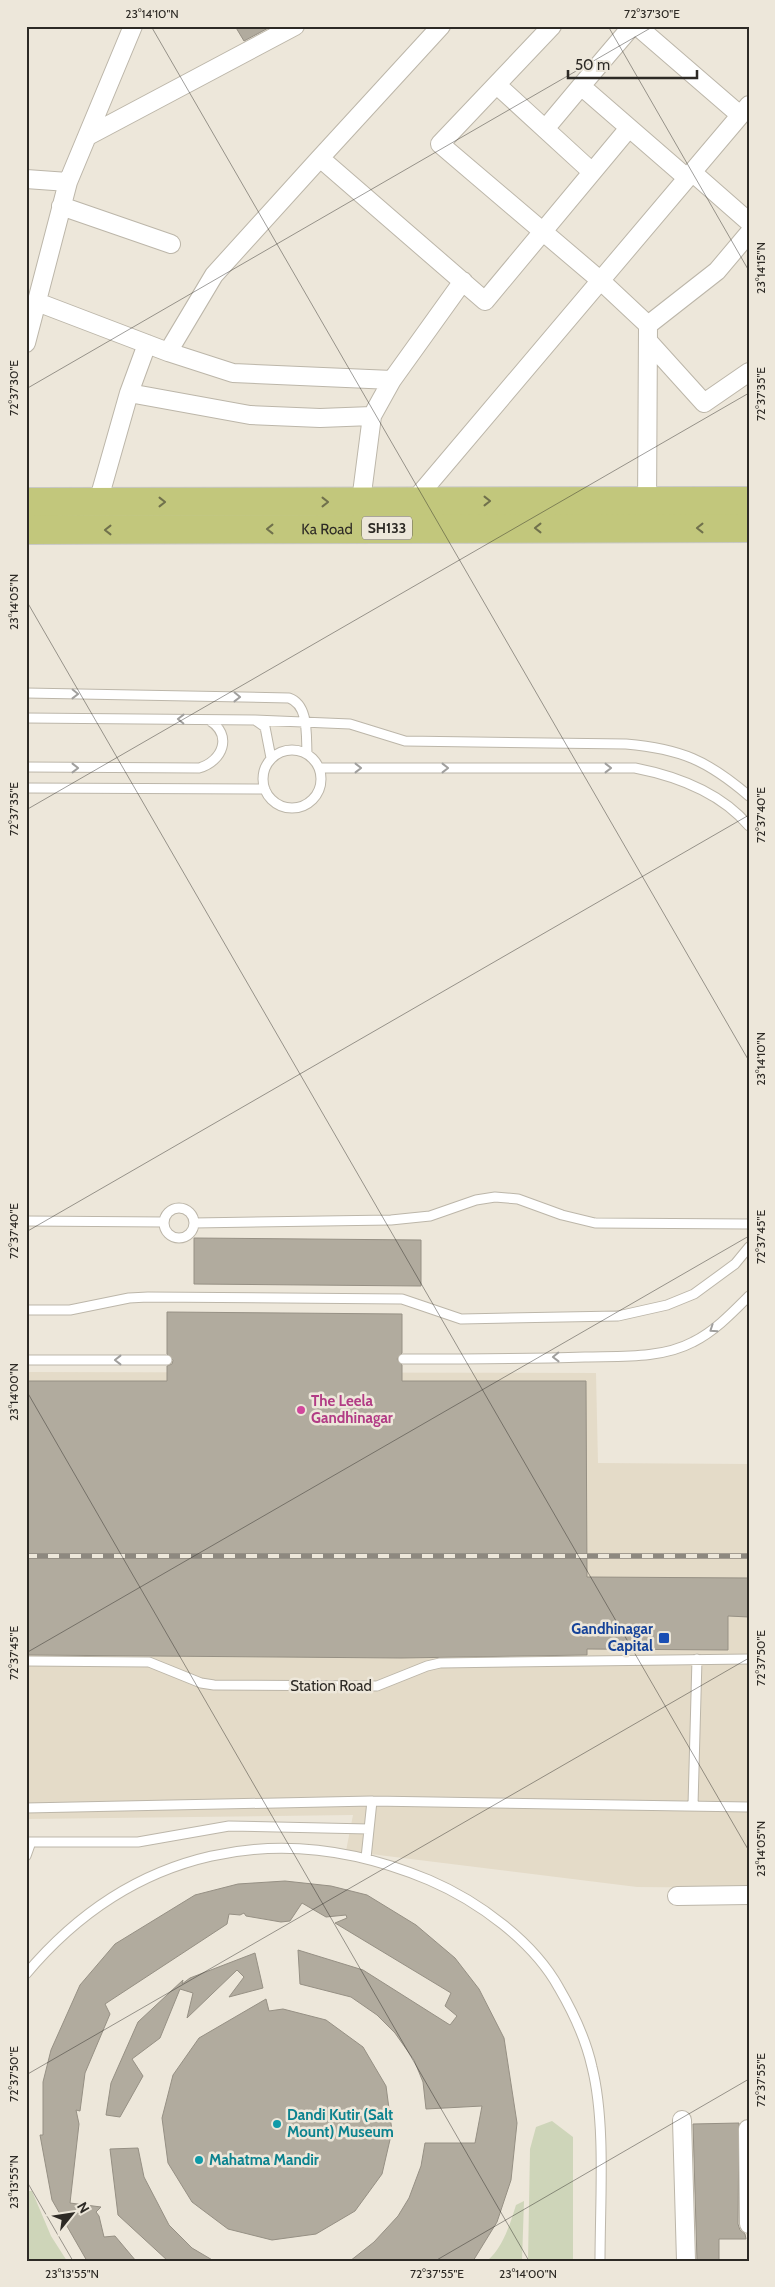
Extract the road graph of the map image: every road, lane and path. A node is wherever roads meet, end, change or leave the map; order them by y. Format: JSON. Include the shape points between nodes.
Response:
{"nodes":[{"id":1,"x":133,"y":26,"type":"edge"},
{"id":2,"x":295,"y":26,"type":"edge"},
{"id":3,"x":441,"y":26,"type":"edge"},
{"id":4,"x":552,"y":26,"type":"edge"},
{"id":5,"x":632,"y":26,"type":"edge"},
{"id":6,"x":636,"y":26,"type":"edge"},
{"id":7,"x":497,"y":85,"type":"junction"},
{"id":8,"x":581,"y":86,"type":"junction"},
{"id":9,"x":744,"y":110,"type":"edge"},
{"id":10,"x":629,"y":128,"type":"junction"},
{"id":11,"x":545,"y":129,"type":"junction"},
{"id":12,"x":88,"y":136,"type":"junction"},
{"id":13,"x":320,"y":158,"type":"junction"},
{"id":14,"x":592,"y":172,"type":"junction"},
{"id":15,"x":690,"y":175,"type":"junction"},
{"id":16,"x":31,"y":182,"type":"edge"},
{"id":17,"x":68,"y":182,"type":"junction"},
{"id":18,"x":61,"y":206,"type":"junction"},
{"id":19,"x":749,"y":222,"type":"edge"},
{"id":20,"x":543,"y":231,"type":"junction"},
{"id":21,"x":749,"y":233,"type":"edge"},
{"id":22,"x":172,"y":244,"type":"dead end"},
{"id":23,"x":463,"y":281,"type":"junction"},
{"id":24,"x":601,"y":281,"type":"junction"},
{"id":25,"x":37,"y":302,"type":"junction"},
{"id":26,"x":648,"y":333,"type":"junction"},
{"id":27,"x":26,"y":343,"type":"edge"},
{"id":28,"x":147,"y":344,"type":"junction"},
{"id":29,"x":168,"y":352,"type":"junction"},
{"id":30,"x":749,"y":372,"type":"edge"},
{"id":31,"x":392,"y":380,"type":"junction"},
{"id":32,"x":129,"y":393,"type":"junction"},
{"id":33,"x":372,"y":416,"type":"junction"},
{"id":34,"x":647,"y":501,"type":"junction"},
{"id":35,"x":749,"y":501,"type":"edge"},
{"id":36,"x":26,"y":502,"type":"edge"},
{"id":37,"x":98,"y":502,"type":"junction"},
{"id":38,"x":361,"y":502,"type":"junction"},
{"id":39,"x":414,"y":502,"type":"junction"},
{"id":40,"x":648,"y":528,"type":"junction"},
{"id":41,"x":749,"y":528,"type":"edge"},
{"id":42,"x":26,"y":530,"type":"edge"},
{"id":43,"x":26,"y":693,"type":"edge"},
{"id":44,"x":26,"y":718,"type":"edge"},
{"id":45,"x":209,"y":720,"type":"junction"},
{"id":46,"x":255,"y":720,"type":"junction"},
{"id":47,"x":305,"y":721,"type":"junction"},
{"id":48,"x":307,"y":753,"type":"junction"},
{"id":49,"x":271,"y":758,"type":"junction"},
{"id":50,"x":26,"y":767,"type":"edge"},
{"id":51,"x":320,"y":768,"type":"junction"},
{"id":52,"x":26,"y":788,"type":"edge"},
{"id":53,"x":265,"y":789,"type":"junction"},
{"id":54,"x":749,"y":796,"type":"edge"},
{"id":55,"x":749,"y":826,"type":"edge"},
{"id":56,"x":26,"y":1221,"type":"edge"},
{"id":57,"x":164,"y":1222,"type":"junction"},
{"id":58,"x":194,"y":1224,"type":"junction"},
{"id":59,"x":749,"y":1224,"type":"edge"},
{"id":60,"x":749,"y":1247,"type":"edge"},
{"id":61,"x":749,"y":1296,"type":"edge"},
{"id":62,"x":26,"y":1310,"type":"edge"},
{"id":63,"x":403,"y":1359,"type":"dead end"},
{"id":64,"x":26,"y":1360,"type":"edge"},
{"id":65,"x":167,"y":1360,"type":"dead end"},
{"id":66,"x":697,"y":1659,"type":"junction"},
{"id":67,"x":749,"y":1659,"type":"edge"},
{"id":68,"x":26,"y":1661,"type":"edge"},
{"id":69,"x":372,"y":1801,"type":"junction"},
{"id":70,"x":693,"y":1805,"type":"junction"},
{"id":71,"x":749,"y":1806,"type":"edge"},
{"id":72,"x":26,"y":1808,"type":"edge"},
{"id":73,"x":369,"y":1829,"type":"junction"},
{"id":74,"x":29,"y":1842,"type":"edge"},
{"id":75,"x":26,"y":1856,"type":"edge"},
{"id":76,"x":366,"y":1858,"type":"junction"},
{"id":77,"x":749,"y":1895,"type":"edge"},
{"id":78,"x":677,"y":1896,"type":"dead end"},
{"id":79,"x":26,"y":1974,"type":"edge"},
{"id":80,"x":682,"y":2120,"type":"dead end"},
{"id":81,"x":748,"y":2129,"type":"edge"},
{"id":82,"x":749,"y":2224,"type":"edge"},
{"id":83,"x":600,"y":2261,"type":"edge"},
{"id":84,"x":686,"y":2261,"type":"edge"}],
"edges":[{"from":1,"to":12,"type":"street"},
{"from":2,"to":12,"type":"street"},
{"from":3,"to":13,"type":"street"},
{"from":4,"to":7,"type":"street"},
{"from":5,"to":8,"type":"street"},
{"from":6,"to":9,"type":"street"},
{"from":7,"to":11,"type":"street"},
{"from":7,"to":20,"type":"street","via":[[440,144]]},
{"from":8,"to":10,"type":"street"},
{"from":8,"to":11,"type":"street"},
{"from":9,"to":15,"type":"street"},
{"from":10,"to":14,"type":"street"},
{"from":10,"to":15,"type":"street"},
{"from":11,"to":14,"type":"street"},
{"from":12,"to":17,"type":"street"},
{"from":13,"to":23,"type":"street"},
{"from":13,"to":29,"type":"street","via":[[214,274]]},
{"from":14,"to":20,"type":"street"},
{"from":15,"to":19,"type":"street"},
{"from":15,"to":24,"type":"street"},
{"from":16,"to":17,"type":"street"},
{"from":17,"to":18,"type":"street"},
{"from":18,"to":22,"type":"street"},
{"from":18,"to":25,"type":"street"},
{"from":20,"to":23,"type":"street","via":[[485,301]]},
{"from":20,"to":24,"type":"street"},
{"from":21,"to":26,"type":"street","via":[[717,271]]},
{"from":23,"to":31,"type":"street"},
{"from":24,"to":26,"type":"street"},
{"from":24,"to":39,"type":"street"},
{"from":25,"to":27,"type":"street"},
{"from":25,"to":28,"type":"street"},
{"from":26,"to":30,"type":"street","via":[[704,403]]},
{"from":26,"to":34,"type":"street"},
{"from":28,"to":29,"type":"street"},
{"from":28,"to":32,"type":"street"},
{"from":29,"to":31,"type":"street","via":[[233,373]]},
{"from":31,"to":33,"type":"street"},
{"from":32,"to":33,"type":"street","via":[[250,415]]},
{"from":32,"to":37,"type":"street"},
{"from":33,"to":38,"type":"street"},
{"from":34,"to":35,"type":"main road","name":"Ka Road","number":"SH133"},
{"from":39,"to":34,"type":"main road","name":"Ka Road","number":"SH133","one_way":true},
{"from":34,"to":40,"type":"street"},
{"from":36,"to":37,"type":"main road","name":"Ka Road","number":"SH133"},
{"from":37,"to":38,"type":"main road","name":"Ka Road","number":"SH133","one_way":true},
{"from":38,"to":39,"type":"main road","name":"Ka Road","number":"SH133"},
{"from":41,"to":40,"type":"main road","name":"Ka Road","number":"SH133","one_way":true},
{"from":40,"to":42,"type":"main road","name":"Ka Road","number":"SH133","one_way":true},
{"from":43,"to":47,"type":"lane","one_way":true,"via":[[289,698],[296,700]]},
{"from":45,"to":44,"type":"lane","one_way":true},
{"from":45,"to":46,"type":"lane"},
{"from":50,"to":45,"type":"lane","one_way":true,"via":[[190,769],[206,766],[213,762],[224,743],[221,732]]},
{"from":46,"to":47,"type":"lane"},
{"from":46,"to":49,"type":"lane","via":[[266,727]]},
{"from":47,"to":48,"type":"lane"},
{"from":47,"to":54,"type":"lane","via":[[350,724],[405,741],[663,747],[696,759],[728,778]]},
{"from":48,"to":49,"type":"lane","via":[[288,749]]},
{"from":48,"to":51,"type":"lane"},
{"from":49,"to":53,"type":"lane","via":[[262,776]]},
{"from":51,"to":53,"type":"lane","via":[[321,788],[316,797],[301,808],[282,807],[273,802]]},
{"from":51,"to":55,"type":"lane","one_way":true,"via":[[635,768],[659,772],[687,783],[720,801]]},
{"from":52,"to":53,"type":"lane"},
{"from":56,"to":57,"type":"lane"},
{"from":57,"to":58,"type":"lane","via":[[169,1213],[178,1208],[191,1214]]},
{"from":57,"to":58,"type":"lane","via":[[166,1231],[178,1238],[191,1232]]},
{"from":58,"to":59,"type":"lane","via":[[391,1220],[430,1216],[495,1197],[518,1199],[595,1223]]},
{"from":60,"to":62,"type":"lane","via":[[735,1264],[694,1294],[668,1305],[618,1316],[461,1319],[402,1299],[148,1297],[70,1310]]},
{"from":61,"to":63,"type":"lane","one_way":true,"via":[[722,1322],[700,1337],[667,1351],[638,1355]]},
{"from":65,"to":64,"type":"lane","one_way":true},
{"from":66,"to":67,"type":"lane","name":"Station Road"},
{"from":66,"to":68,"type":"lane","name":"Station Road","via":[[440,1663],[377,1686],[214,1685],[200,1683],[149,1662]]},
{"from":66,"to":70,"type":"lane"},
{"from":69,"to":70,"type":"lane"},
{"from":69,"to":72,"type":"lane"},
{"from":69,"to":73,"type":"lane"},
{"from":70,"to":71,"type":"lane"},
{"from":73,"to":74,"type":"lane","via":[[228,1826],[138,1842]]},
{"from":73,"to":76,"type":"lane"},
{"from":74,"to":75,"type":"lane"},
{"from":76,"to":79,"type":"lane","via":[[342,1852],[246,1849],[225,1852],[151,1875],[108,1899],[76,1923]]},
{"from":76,"to":83,"type":"lane","via":[[446,1887],[487,1912],[526,1945],[558,1986],[575,2018],[592,2067],[599,2112]]},
{"from":77,"to":78,"type":"street"},
{"from":80,"to":84,"type":"street"},
{"from":81,"to":82,"type":"street"}]}
